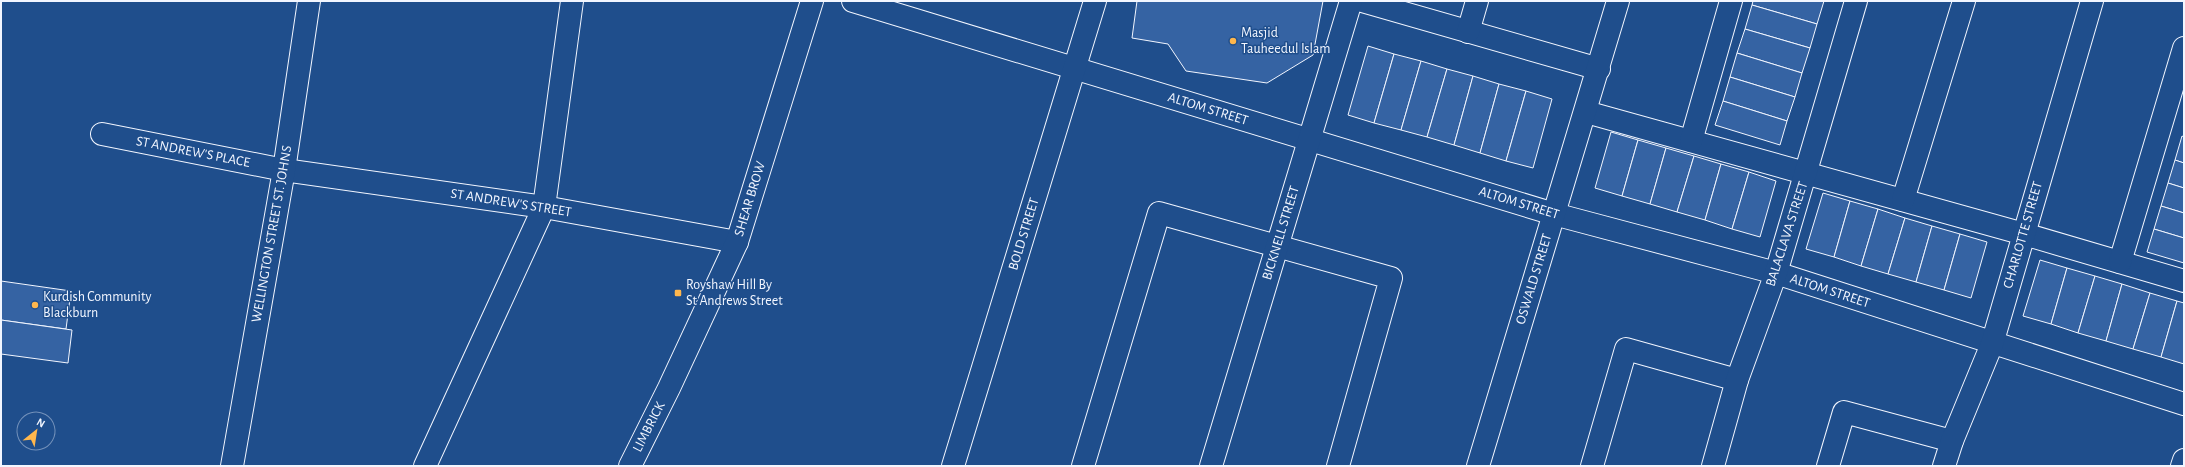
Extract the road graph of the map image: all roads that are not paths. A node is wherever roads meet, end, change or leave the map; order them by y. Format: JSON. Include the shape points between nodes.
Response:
{"nodes":[{"id":1,"x":309,"y":1,"type":"edge"},
{"id":2,"x":572,"y":1,"type":"edge"},
{"id":3,"x":812,"y":1,"type":"edge"},
{"id":4,"x":853,"y":1,"type":"edge"},
{"id":5,"x":1095,"y":1,"type":"edge"},
{"id":6,"x":1351,"y":1,"type":"edge"},
{"id":7,"x":1362,"y":1,"type":"edge"},
{"id":8,"x":1478,"y":1,"type":"edge"},
{"id":9,"x":1618,"y":1,"type":"edge"},
{"id":10,"x":1731,"y":1,"type":"edge"},
{"id":11,"x":1856,"y":1,"type":"edge"},
{"id":12,"x":1964,"y":1,"type":"edge"},
{"id":13,"x":2092,"y":1,"type":"edge"},
{"id":14,"x":1468,"y":32,"type":"junction"},
{"id":15,"x":2184,"y":48,"type":"edge"},
{"id":16,"x":1075,"y":68,"type":"junction"},
{"id":17,"x":1599,"y":69,"type":"junction"},
{"id":18,"x":1586,"y":112,"type":"junction"},
{"id":19,"x":102,"y":134,"type":"dead end"},
{"id":20,"x":1310,"y":140,"type":"junction"},
{"id":21,"x":1692,"y":141,"type":"junction"},
{"id":22,"x":284,"y":170,"type":"junction"},
{"id":23,"x":1807,"y":173,"type":"junction"},
{"id":24,"x":1904,"y":200,"type":"junction"},
{"id":25,"x":544,"y":207,"type":"junction"},
{"id":26,"x":1554,"y":214,"type":"junction"},
{"id":27,"x":2024,"y":234,"type":"junction"},
{"id":28,"x":737,"y":242,"type":"junction"},
{"id":29,"x":1276,"y":246,"type":"junction"},
{"id":30,"x":2120,"y":262,"type":"junction"},
{"id":31,"x":1776,"y":273,"type":"junction"},
{"id":32,"x":2184,"y":281,"type":"edge"},
{"id":33,"x":1992,"y":344,"type":"junction"},
{"id":34,"x":1737,"y":380,"type":"junction"},
{"id":35,"x":669,"y":388,"type":"joint"},
{"id":36,"x":2184,"y":404,"type":"edge"},
{"id":37,"x":1952,"y":441,"type":"junction"},
{"id":38,"x":2184,"y":460,"type":"edge"},
{"id":39,"x":232,"y":466,"type":"edge"},
{"id":40,"x":425,"y":466,"type":"edge"},
{"id":41,"x":630,"y":466,"type":"edge"},
{"id":42,"x":953,"y":466,"type":"edge"},
{"id":43,"x":1083,"y":466,"type":"edge"},
{"id":44,"x":1211,"y":466,"type":"edge"},
{"id":45,"x":1338,"y":466,"type":"edge"},
{"id":46,"x":1478,"y":466,"type":"edge"},
{"id":47,"x":1592,"y":466,"type":"edge"},
{"id":48,"x":1713,"y":466,"type":"edge"},
{"id":49,"x":1828,"y":466,"type":"edge"},
{"id":50,"x":1944,"y":466,"type":"edge"},
{"id":51,"x":2182,"y":466,"type":"edge"}],
"edges":[{"from":1,"to":22,"type":"street","name":"WELLINGTON STREET ST. JOHNS"},
{"from":2,"to":25,"type":"street"},
{"from":3,"to":28,"type":"street","name":"SHEAR BROW"},
{"from":4,"to":16,"type":"street","name":"ALTOM STREET"},
{"from":5,"to":16,"type":"street","name":"BOLD STREET"},
{"from":6,"to":20,"type":"street","name":"BICKNELL STREET"},
{"from":7,"to":14,"type":"street"},
{"from":8,"to":14,"type":"street"},
{"from":9,"to":17,"type":"street","name":"OSWALD STREET"},
{"from":10,"to":21,"type":"street"},
{"from":11,"to":23,"type":"street","name":"BALACLAVA STREET"},
{"from":12,"to":24,"type":"street"},
{"from":13,"to":27,"type":"street","name":"CHARLOTTE STREET"},
{"from":14,"to":17,"type":"street"},
{"from":15,"to":30,"type":"street"},
{"from":16,"to":20,"type":"street","name":"ALTOM STREET"},
{"from":16,"to":42,"type":"street","name":"BOLD STREET"},
{"from":17,"to":18,"type":"street","name":"OSWALD STREET"},
{"from":18,"to":21,"type":"street"},
{"from":18,"to":26,"type":"street","name":"OSWALD STREET"},
{"from":19,"to":22,"type":"street","name":"ST ANDREW'S PLACE"},
{"from":20,"to":26,"type":"street","name":"ALTOM STREET"},
{"from":20,"to":29,"type":"street","name":"BICKNELL STREET"},
{"from":21,"to":23,"type":"street"},
{"from":22,"to":25,"type":"street","name":"ST ANDREW'S STREET"},
{"from":22,"to":39,"type":"street","name":"WELLINGTON STREET ST. JOHNS"},
{"from":23,"to":24,"type":"street"},
{"from":23,"to":31,"type":"street","name":"BALACLAVA STREET"},
{"from":24,"to":27,"type":"street"},
{"from":25,"to":28,"type":"street","name":"ST ANDREW'S STREET"},
{"from":25,"to":40,"type":"street"},
{"from":26,"to":31,"type":"street","name":"ALTOM STREET"},
{"from":26,"to":46,"type":"street","name":"OSWALD STREET"},
{"from":27,"to":30,"type":"street"},
{"from":27,"to":33,"type":"street","name":"CHARLOTTE STREET"},
{"from":28,"to":35,"type":"street","name":"SHEAR BROW"},
{"from":29,"to":43,"type":"street","via":[[1159,213]]},
{"from":29,"to":44,"type":"street","name":"BICKNELL STREET"},
{"from":29,"to":45,"type":"street","via":[[1391,278]]},
{"from":30,"to":32,"type":"street"},
{"from":31,"to":33,"type":"street","name":"ALTOM STREET"},
{"from":31,"to":34,"type":"street","name":"BALACLAVA STREET"},
{"from":33,"to":36,"type":"street","name":"ALTOM STREET"},
{"from":33,"to":37,"type":"street","name":"CHARLOTTE STREET"},
{"from":34,"to":47,"type":"street","via":[[1626,349]]},
{"from":34,"to":48,"type":"street","name":"BALACLAVA STREET"},
{"from":35,"to":41,"type":"street","name":"LIMBRICK"},
{"from":37,"to":49,"type":"street","via":[[1844,412]]},
{"from":37,"to":50,"type":"street","name":"CHARLOTTE STREET"},
{"from":38,"to":51,"type":"street"}]}
